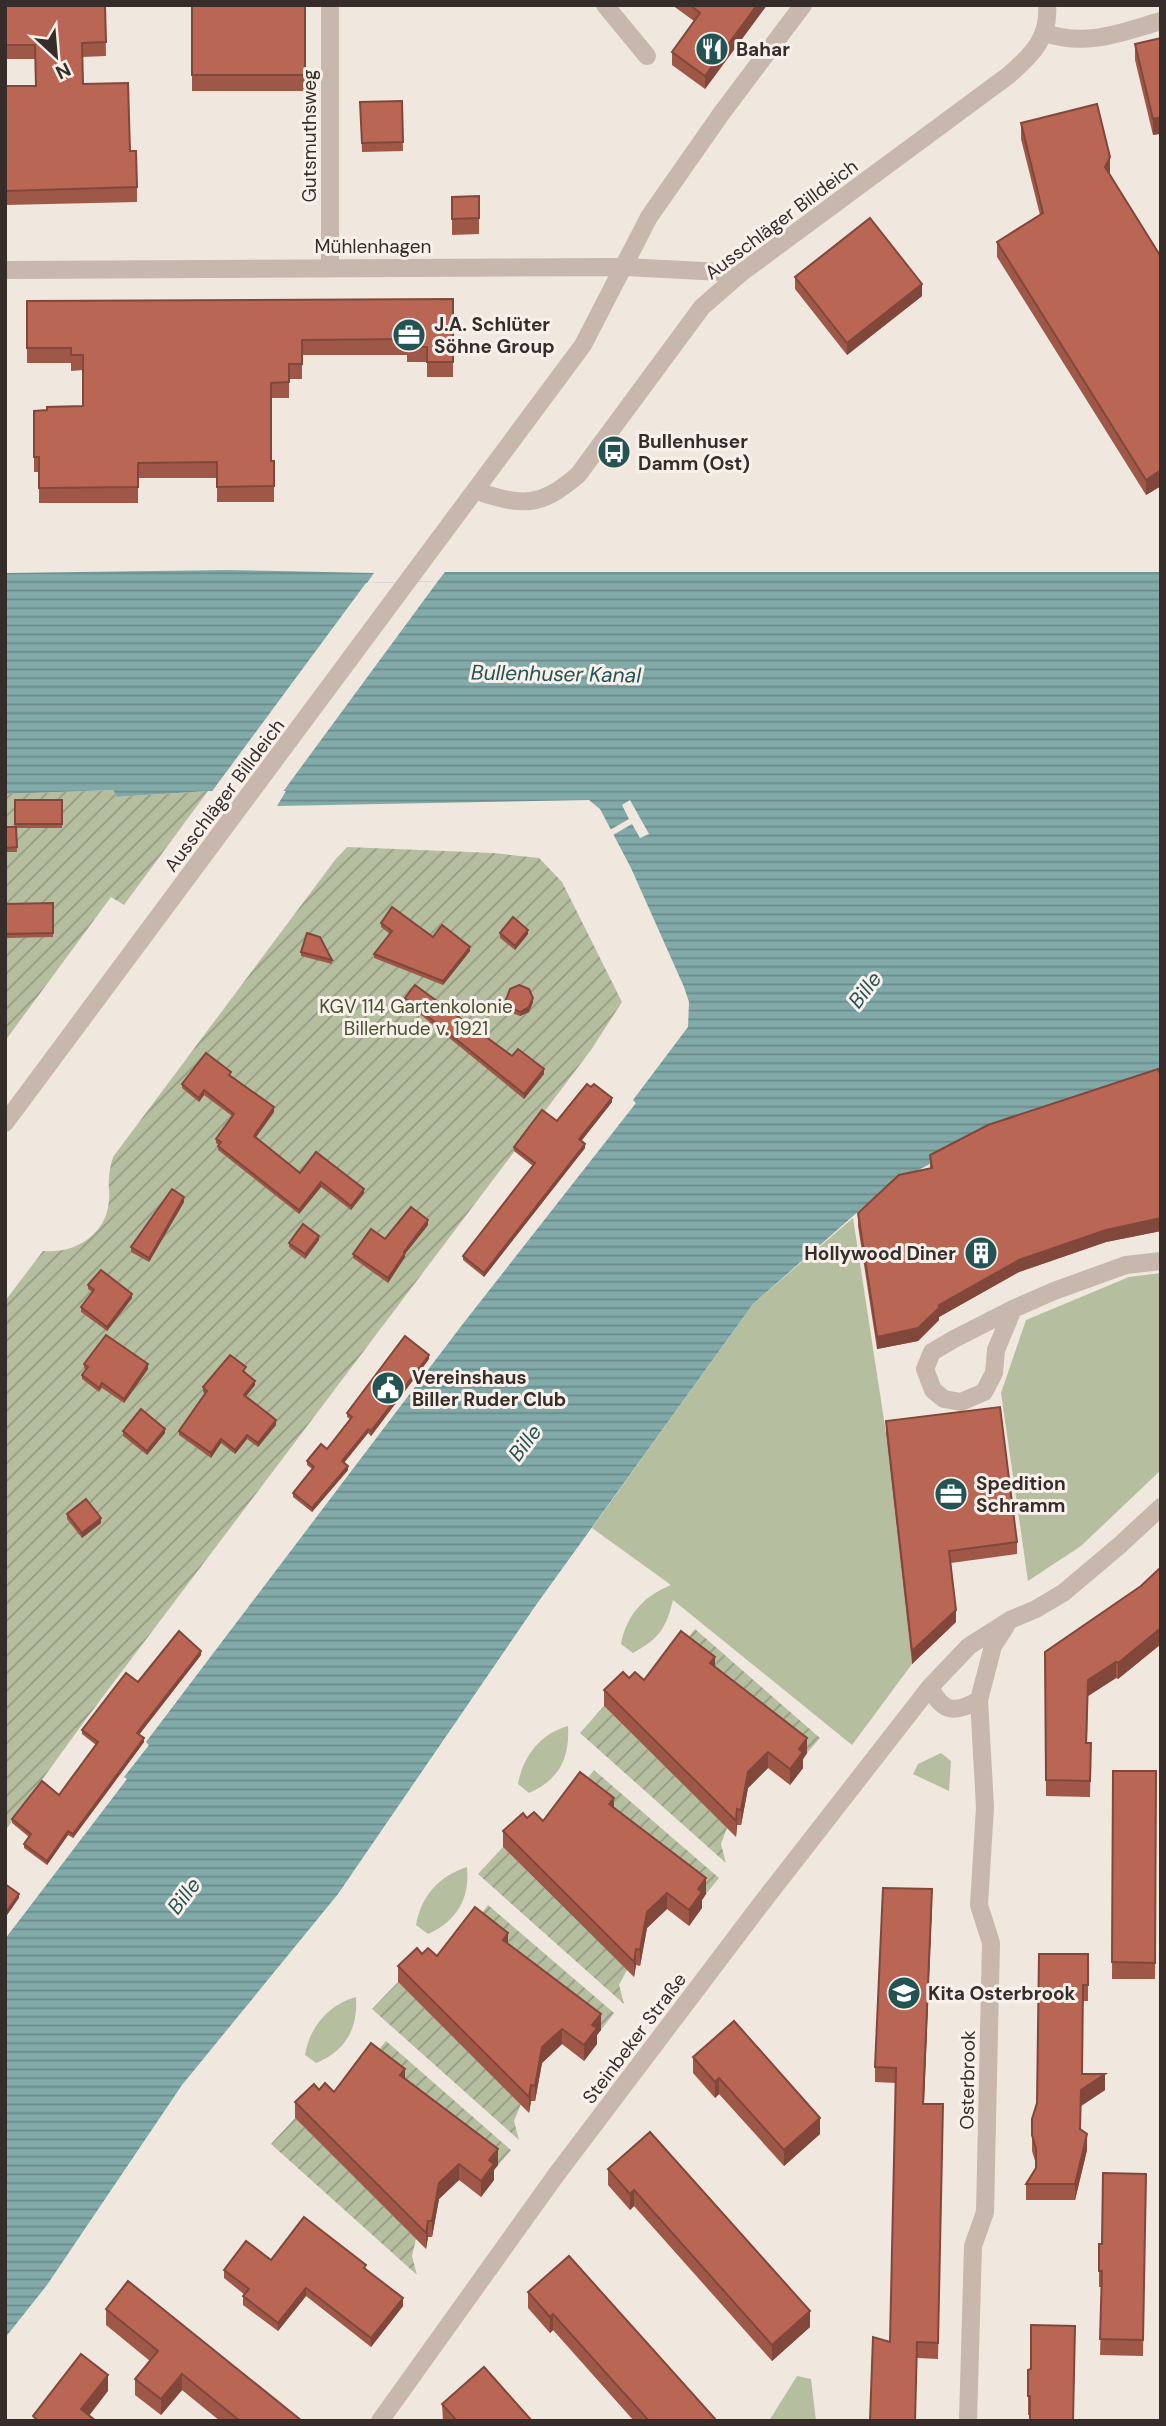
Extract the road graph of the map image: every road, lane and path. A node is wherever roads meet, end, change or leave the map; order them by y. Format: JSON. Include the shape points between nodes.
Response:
{"nodes":[{"id":1,"x":330,"y":5,"type":"edge"},
{"id":2,"x":605,"y":5,"type":"edge"},
{"id":3,"x":803,"y":5,"type":"edge"},
{"id":4,"x":1047,"y":5,"type":"edge"},
{"id":5,"x":1161,"y":21,"type":"edge"},
{"id":6,"x":1045,"y":33,"type":"junction"},
{"id":7,"x":647,"y":56,"type":"dead end"},
{"id":8,"x":330,"y":267,"type":"junction"},
{"id":9,"x":625,"y":267,"type":"junction"},
{"id":10,"x":5,"y":270,"type":"edge"},
{"id":11,"x":741,"y":273,"type":"junction"},
{"id":12,"x":476,"y":491,"type":"junction"},
{"id":13,"x":5,"y":1124,"type":"edge"},
{"id":14,"x":1161,"y":1261,"type":"edge"},
{"id":15,"x":1013,"y":1309,"type":"junction"},
{"id":16,"x":1161,"y":1507,"type":"edge"},
{"id":17,"x":1010,"y":1620,"type":"junction"},
{"id":18,"x":930,"y":1687,"type":"junction"},
{"id":19,"x":979,"y":1700,"type":"junction"},
{"id":20,"x":380,"y":2421,"type":"edge"},
{"id":21,"x":968,"y":2421,"type":"edge"}],
"edges":[{"from":1,"to":8,"type":"street","name":"Gutsmuthsweg"},
{"from":2,"to":7,"type":"street"},
{"from":3,"to":9,"type":"street","name":"Ausschläger Billdeich","via":[[649,218]]},
{"from":4,"to":6,"type":"street"},
{"from":5,"to":6,"type":"street","via":[[1096,40]]},
{"from":6,"to":11,"type":"street","name":"Ausschläger Billdeich","via":[[1009,75]]},
{"from":8,"to":9,"type":"street","name":"Mühlenhagen"},
{"from":8,"to":10,"type":"street","name":"Mühlenhagen"},
{"from":9,"to":11,"type":"street","name":"Mühlenhagen"},
{"from":9,"to":12,"type":"street","name":"Ausschläger Billdeich","via":[[583,345]]},
{"from":11,"to":12,"type":"street","name":"Ausschläger Billdeich","via":[[702,307],[578,475],[561,490],[525,502]]},
{"from":12,"to":13,"type":"street","name":"Ausschläger Billdeich"},
{"from":14,"to":15,"type":"street","via":[[1126,1265]]},
{"from":15,"to":15,"type":"street","via":[[932,1352],[925,1369],[933,1390],[944,1399],[961,1402],[984,1392]]},
{"from":16,"to":17,"type":"street","name":"Steinbeker Straße","via":[[1063,1593]]},
{"from":17,"to":18,"type":"street","name":"Steinbeker Straße","via":[[969,1646]]},
{"from":17,"to":19,"type":"street","name":"Osterbrook","via":[[993,1646]]},
{"from":18,"to":19,"type":"street","via":[[943,1706],[952,1710]]},
{"from":18,"to":20,"type":"street","name":"Steinbeker Straße","via":[[555,2175]]},
{"from":19,"to":21,"type":"street","name":"Osterbrook","via":[[985,1807],[979,1905],[990,1956],[985,2212],[974,2246]]}]}
